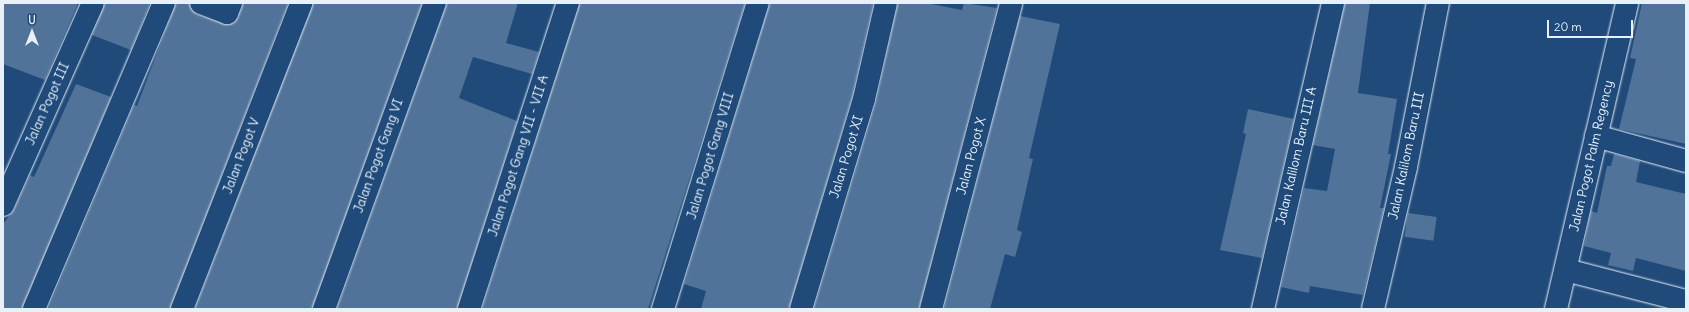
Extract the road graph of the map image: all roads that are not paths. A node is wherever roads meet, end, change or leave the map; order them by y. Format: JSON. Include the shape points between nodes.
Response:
{"nodes":[{"id":1,"x":93,"y":3,"type":"edge"},
{"id":2,"x":164,"y":3,"type":"edge"},
{"id":3,"x":201,"y":3,"type":"edge"},
{"id":4,"x":231,"y":3,"type":"edge"},
{"id":5,"x":301,"y":3,"type":"edge"},
{"id":6,"x":435,"y":3,"type":"edge"},
{"id":7,"x":568,"y":3,"type":"edge"},
{"id":8,"x":758,"y":3,"type":"edge"},
{"id":9,"x":886,"y":3,"type":"edge"},
{"id":10,"x":1011,"y":3,"type":"edge"},
{"id":11,"x":1333,"y":3,"type":"edge"},
{"id":12,"x":1438,"y":3,"type":"edge"},
{"id":13,"x":1627,"y":3,"type":"edge"},
{"id":14,"x":1596,"y":136,"type":"junction"},
{"id":15,"x":1686,"y":161,"type":"edge"},
{"id":16,"x":3,"y":204,"type":"edge"},
{"id":17,"x":1566,"y":270,"type":"junction"},
{"id":18,"x":1686,"y":301,"type":"edge"},
{"id":19,"x":34,"y":309,"type":"edge"},
{"id":20,"x":182,"y":309,"type":"edge"},
{"id":21,"x":324,"y":309,"type":"edge"},
{"id":22,"x":469,"y":309,"type":"edge"},
{"id":23,"x":663,"y":309,"type":"edge"},
{"id":24,"x":800,"y":309,"type":"edge"},
{"id":25,"x":931,"y":309,"type":"edge"},
{"id":26,"x":1263,"y":309,"type":"edge"},
{"id":27,"x":1373,"y":309,"type":"edge"},
{"id":28,"x":1556,"y":309,"type":"edge"}],
"edges":[{"from":1,"to":16,"type":"street","name":"Jalan Pogot III"},
{"from":2,"to":19,"type":"street"},
{"from":3,"to":4,"type":"street","via":[[227,13]]},
{"from":5,"to":20,"type":"street","name":"Jalan Pogot V"},
{"from":6,"to":21,"type":"street","name":"Jalan Pogot Gang VI"},
{"from":7,"to":22,"type":"street","name":"Jalan Pogot Gang VII - VII A"},
{"from":8,"to":23,"type":"street","name":"Jalan Pogot Gang VIII"},
{"from":9,"to":24,"type":"street","name":"Jalan Pogot XI","via":[[864,99]]},
{"from":10,"to":25,"type":"street","name":"Jalan Pogot X"},
{"from":11,"to":26,"type":"street","name":"Jalan Kalilom Baru III A"},
{"from":12,"to":27,"type":"street","name":"Jalan Kalilom Baru III","via":[[1406,167]]},
{"from":13,"to":14,"type":"street","name":"Jalan Pogot Palm Regency"},
{"from":14,"to":15,"type":"street"},
{"from":14,"to":17,"type":"street","name":"Jalan Pogot Palm Regency"},
{"from":17,"to":18,"type":"street"},
{"from":17,"to":28,"type":"street","name":"Jalan Pogot Palm Regency"}]}
